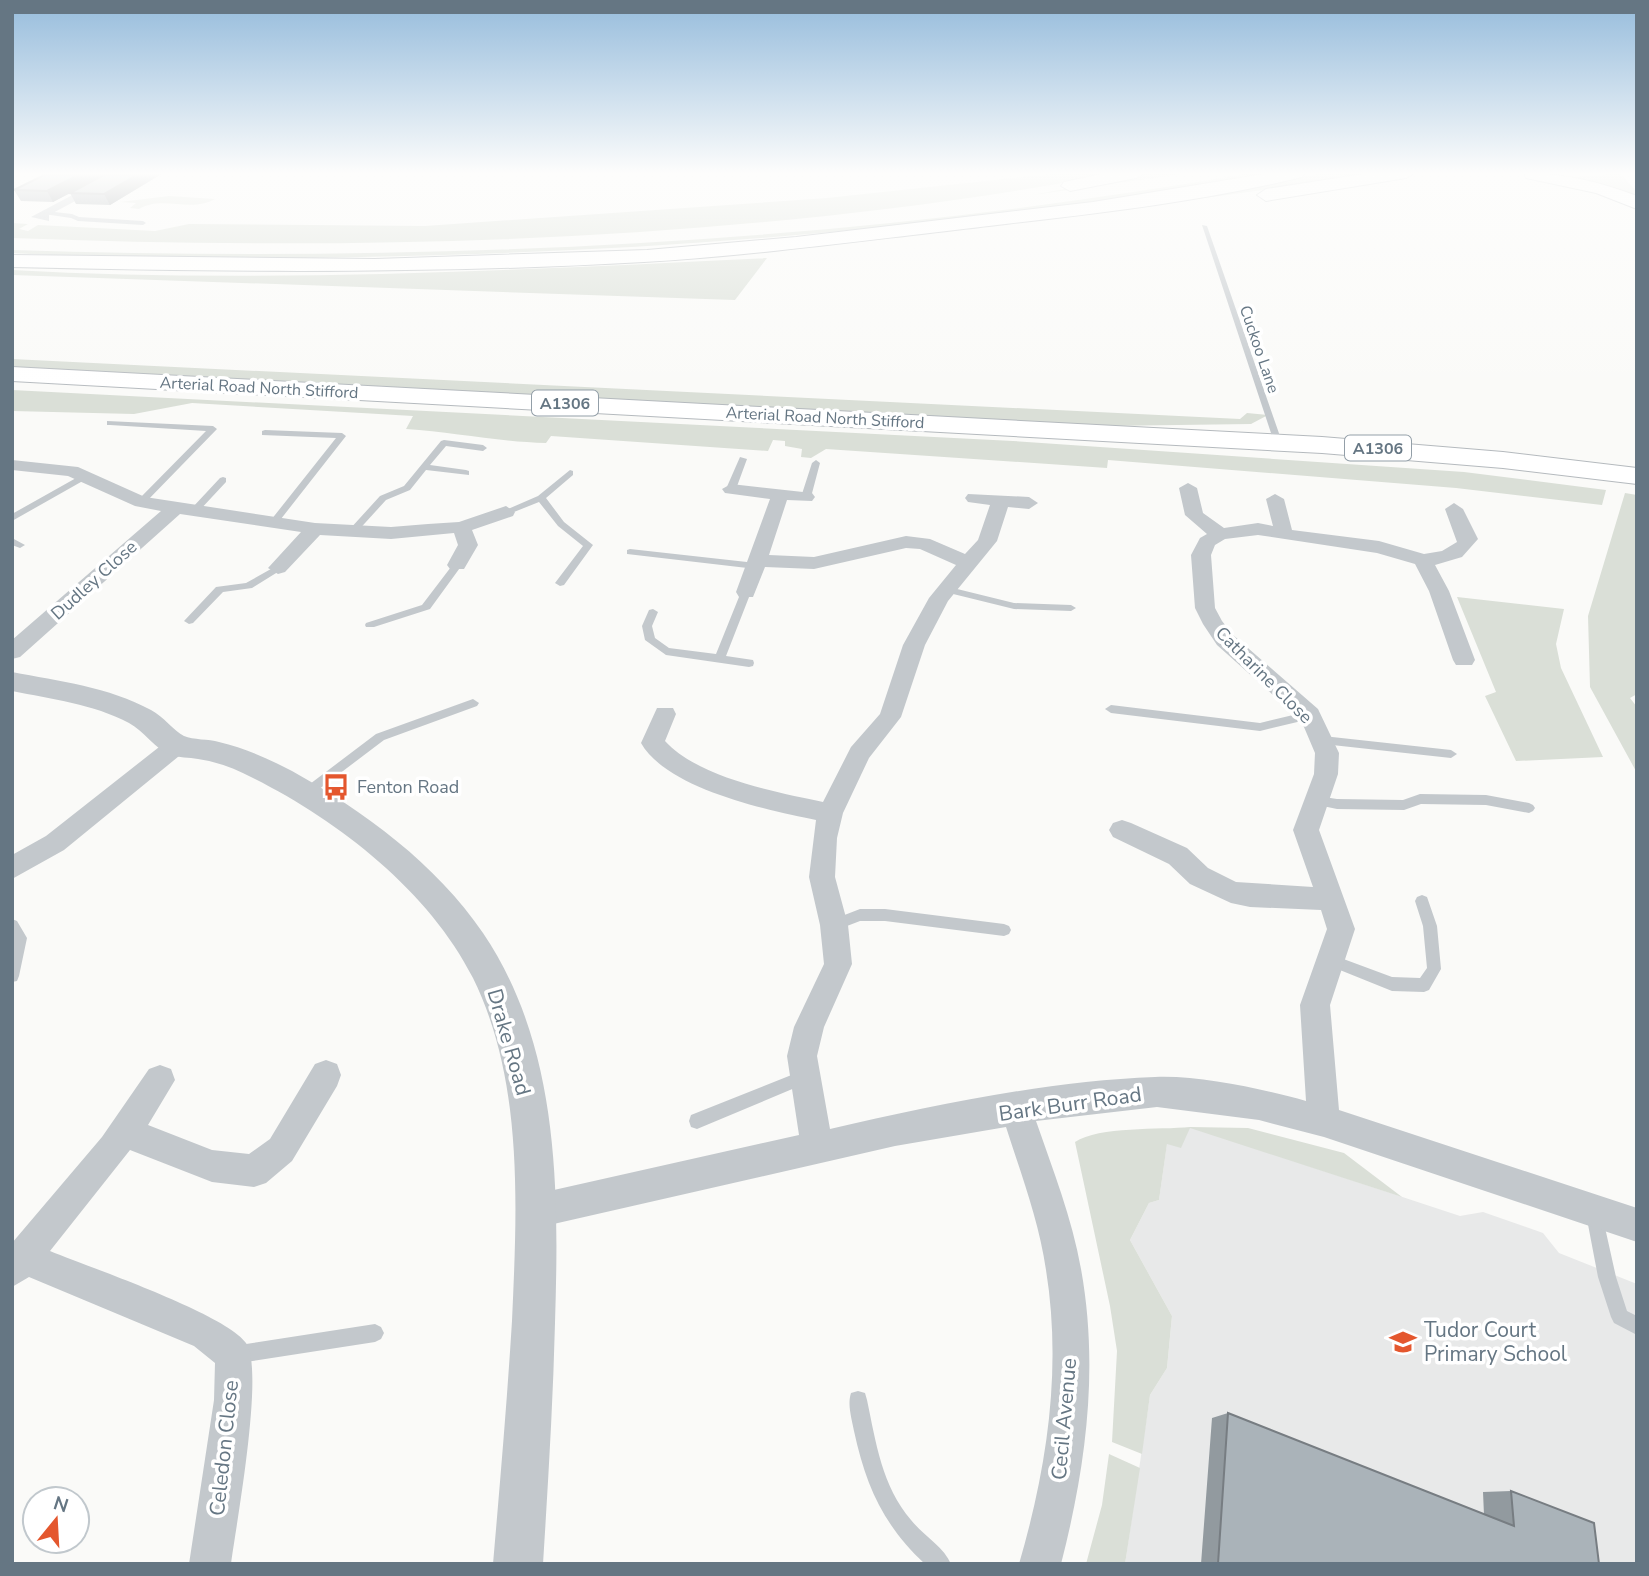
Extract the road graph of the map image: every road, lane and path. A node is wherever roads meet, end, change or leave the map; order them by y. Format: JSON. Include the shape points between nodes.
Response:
{"nodes":[{"id":1,"x":115,"y":247,"type":"edge"},
{"id":2,"x":488,"y":247,"type":"edge"},
{"id":3,"x":740,"y":247,"type":"edge"},
{"id":4,"x":1211,"y":247,"type":"edge"},
{"id":5,"x":12,"y":261,"type":"edge"},
{"id":6,"x":12,"y":374,"type":"edge"},
{"id":7,"x":110,"y":424,"type":"dead end"},
{"id":8,"x":265,"y":433,"type":"dead end"},
{"id":9,"x":1278,"y":442,"type":"junction"},
{"id":10,"x":483,"y":448,"type":"dead end"},
{"id":11,"x":743,"y":459,"type":"dead end"},
{"id":12,"x":816,"y":463,"type":"dead end"},
{"id":13,"x":12,"y":465,"type":"edge"},
{"id":14,"x":424,"y":467,"type":"junction"},
{"id":15,"x":466,"y":473,"type":"dead end"},
{"id":16,"x":570,"y":474,"type":"dead end"},
{"id":17,"x":85,"y":476,"type":"junction"},
{"id":18,"x":1637,"y":476,"type":"edge"},
{"id":19,"x":223,"y":480,"type":"dead end"},
{"id":20,"x":1188,"y":488,"type":"dead end"},
{"id":21,"x":731,"y":489,"type":"joint"},
{"id":22,"x":780,"y":495,"type":"junction"},
{"id":23,"x":806,"y":497,"type":"joint"},
{"id":24,"x":541,"y":498,"type":"junction"},
{"id":25,"x":974,"y":498,"type":"dead end"},
{"id":26,"x":1275,"y":499,"type":"dead end"},
{"id":27,"x":1001,"y":501,"type":"junction"},
{"id":28,"x":141,"y":502,"type":"junction"},
{"id":29,"x":1029,"y":503,"type":"dead end"},
{"id":30,"x":185,"y":509,"type":"junction"},
{"id":31,"x":1454,"y":509,"type":"dead end"},
{"id":32,"x":506,"y":512,"type":"joint"},
{"id":33,"x":12,"y":517,"type":"edge"},
{"id":34,"x":274,"y":522,"type":"junction"},
{"id":35,"x":461,"y":527,"type":"junction"},
{"id":36,"x":315,"y":529,"type":"junction"},
{"id":37,"x":352,"y":532,"type":"junction"},
{"id":38,"x":1220,"y":534,"type":"junction"},
{"id":39,"x":1284,"y":534,"type":"junction"},
{"id":40,"x":630,"y":552,"type":"dead end"},
{"id":41,"x":1423,"y":560,"type":"junction"},
{"id":42,"x":757,"y":563,"type":"junction"},
{"id":43,"x":968,"y":563,"type":"junction"},
{"id":44,"x":457,"y":565,"type":"joint"},
{"id":45,"x":278,"y":568,"type":"joint"},
{"id":46,"x":560,"y":583,"type":"dead end"},
{"id":47,"x":945,"y":589,"type":"junction"},
{"id":48,"x":746,"y":592,"type":"joint"},
{"id":49,"x":426,"y":607,"type":"junction"},
{"id":50,"x":1071,"y":608,"type":"dead end"},
{"id":51,"x":653,"y":612,"type":"dead end"},
{"id":52,"x":434,"y":616,"type":"dead end"},
{"id":53,"x":189,"y":621,"type":"dead end"},
{"id":54,"x":370,"y":625,"type":"dead end"},
{"id":55,"x":12,"y":652,"type":"edge"},
{"id":56,"x":720,"y":658,"type":"junction"},
{"id":57,"x":1464,"y":660,"type":"dead end"},
{"id":58,"x":750,"y":663,"type":"dead end"},
{"id":59,"x":12,"y":681,"type":"edge"},
{"id":60,"x":473,"y":703,"type":"dead end"},
{"id":61,"x":1111,"y":709,"type":"dead end"},
{"id":62,"x":665,"y":714,"type":"dead end"},
{"id":63,"x":1310,"y":715,"type":"junction"},
{"id":64,"x":1323,"y":740,"type":"junction"},
{"id":65,"x":176,"y":746,"type":"junction"},
{"id":66,"x":1451,"y":754,"type":"dead end"},
{"id":67,"x":306,"y":793,"type":"junction"},
{"id":68,"x":1317,"y":801,"type":"junction"},
{"id":69,"x":1529,"y":808,"type":"dead end"},
{"id":70,"x":830,"y":813,"type":"junction"},
{"id":71,"x":1122,"y":830,"type":"dead end"},
{"id":72,"x":12,"y":868,"type":"edge"},
{"id":73,"x":1331,"y":898,"type":"junction"},
{"id":74,"x":1422,"y":901,"type":"dead end"},
{"id":75,"x":12,"y":925,"type":"edge"},
{"id":76,"x":834,"y":925,"type":"junction"},
{"id":77,"x":1004,"y":930,"type":"dead end"},
{"id":78,"x":1330,"y":960,"type":"junction"},
{"id":79,"x":12,"y":976,"type":"edge"},
{"id":80,"x":326,"y":1075,"type":"dead end"},
{"id":81,"x":804,"y":1077,"type":"junction"},
{"id":82,"x":160,"y":1080,"type":"dead end"},
{"id":83,"x":1016,"y":1110,"type":"junction"},
{"id":84,"x":697,"y":1121,"type":"dead end"},
{"id":85,"x":1324,"y":1121,"type":"junction"},
{"id":86,"x":124,"y":1132,"type":"junction"},
{"id":87,"x":817,"y":1149,"type":"junction"},
{"id":88,"x":1593,"y":1210,"type":"junction"},
{"id":89,"x":536,"y":1211,"type":"junction"},
{"id":90,"x":1637,"y":1225,"type":"edge"},
{"id":91,"x":17,"y":1263,"type":"edge"},
{"id":92,"x":1637,"y":1326,"type":"edge"},
{"id":93,"x":375,"y":1333,"type":"dead end"},
{"id":94,"x":233,"y":1355,"type":"junction"},
{"id":95,"x":858,"y":1400,"type":"dead end"},
{"id":96,"x":210,"y":1564,"type":"edge"},
{"id":97,"x":519,"y":1564,"type":"edge"},
{"id":98,"x":940,"y":1564,"type":"edge"},
{"id":99,"x":1040,"y":1564,"type":"edge"}],
"edges":[{"from":1,"to":2,"type":"main road","via":[[295,251]]},
{"from":3,"to":5,"type":"main road","via":[[548,260],[279,267]]},
{"from":4,"to":9,"type":"lane","name":"Cuckoo Lane"},
{"from":6,"to":9,"type":"main road","name":"Arterial Road North Stifford","number":"A1306"},
{"from":7,"to":28,"type":"lane","via":[[213,429]]},
{"from":8,"to":34,"type":"lane","via":[[342,436]]},
{"from":9,"to":18,"type":"main road","name":"Arterial Road North Stifford","number":"A1306","via":[[1464,456]]},
{"from":10,"to":14,"type":"lane","via":[[444,443]]},
{"from":11,"to":21,"type":"lane"},
{"from":12,"to":23,"type":"lane"},
{"from":13,"to":17,"type":"street"},
{"from":14,"to":15,"type":"lane"},
{"from":14,"to":37,"type":"lane","via":[[407,488],[383,498]]},
{"from":16,"to":24,"type":"lane"},
{"from":17,"to":28,"type":"street"},
{"from":17,"to":33,"type":"lane"},
{"from":19,"to":30,"type":"lane","name":"Dudley Close"},
{"from":20,"to":38,"type":"street","via":[[1194,515]]},
{"from":21,"to":22,"type":"street"},
{"from":22,"to":23,"type":"street"},
{"from":22,"to":42,"type":"street"},
{"from":24,"to":32,"type":"lane"},
{"from":24,"to":46,"type":"lane","via":[[561,524],[588,545]]},
{"from":25,"to":27,"type":"street"},
{"from":26,"to":39,"type":"street"},
{"from":27,"to":29,"type":"street"},
{"from":27,"to":43,"type":"street","via":[[987,541]]},
{"from":28,"to":30,"type":"street"},
{"from":30,"to":34,"type":"street"},
{"from":30,"to":55,"type":"street","name":"Dudley Close"},
{"from":31,"to":41,"type":"street","via":[[1468,539],[1465,546],[1443,558]]},
{"from":32,"to":35,"type":"street"},
{"from":34,"to":36,"type":"street"},
{"from":35,"to":37,"type":"street"},
{"from":35,"to":44,"type":"street","via":[[468,545]]},
{"from":36,"to":37,"type":"street"},
{"from":36,"to":45,"type":"street"},
{"from":38,"to":39,"type":"street","via":[[1258,529]]},
{"from":38,"to":63,"type":"street","name":"Catharine Close","via":[[1207,542],[1201,555],[1205,608],[1225,640]]},
{"from":39,"to":41,"type":"street","via":[[1379,547]]},
{"from":40,"to":42,"type":"lane"},
{"from":41,"to":57,"type":"street"},
{"from":42,"to":43,"type":"street","via":[[814,563],[906,542],[923,544]]},
{"from":42,"to":48,"type":"street"},
{"from":43,"to":47,"type":"street"},
{"from":44,"to":49,"type":"lane"},
{"from":45,"to":53,"type":"lane","via":[[248,586],[220,589]]},
{"from":47,"to":50,"type":"lane","via":[[1014,606]]},
{"from":47,"to":70,"type":"street","via":[[914,645],[890,717],[859,753]]},
{"from":48,"to":56,"type":"lane"},
{"from":49,"to":52,"type":"lane"},
{"from":49,"to":54,"type":"lane"},
{"from":51,"to":56,"type":"lane","via":[[647,626],[650,640],[666,652]]},
{"from":56,"to":58,"type":"lane"},
{"from":59,"to":65,"type":"street","via":[[115,706],[164,730]]},
{"from":60,"to":67,"type":"lane","via":[[380,737]]},
{"from":61,"to":63,"type":"lane","via":[[1261,727]]},
{"from":62,"to":70,"type":"street","via":[[653,743],[668,760],[749,797]]},
{"from":63,"to":64,"type":"street","name":"Catharine Close"},
{"from":64,"to":66,"type":"lane"},
{"from":64,"to":68,"type":"street","name":"Catharine Close","via":[[1327,763]]},
{"from":65,"to":67,"type":"street","name":"Drake Road","via":[[203,747],[234,756]]},
{"from":65,"to":72,"type":"street","via":[[55,844]]},
{"from":67,"to":89,"type":"street","name":"Drake Road","via":[[379,845],[424,886],[486,967],[524,1082],[533,1136]]},
{"from":68,"to":69,"type":"lane","via":[[1404,805],[1420,799],[1486,800]]},
{"from":68,"to":73,"type":"street","name":"Catharine Close","via":[[1307,823],[1307,836]]},
{"from":70,"to":76,"type":"street","via":[[822,877]]},
{"from":71,"to":73,"type":"street","via":[[1178,856],[1206,881],[1231,892]]},
{"from":73,"to":78,"type":"street","name":"Catharine Close","via":[[1341,929]]},
{"from":74,"to":78,"type":"lane","via":[[1430,926],[1434,969],[1424,985],[1392,984]]},
{"from":75,"to":79,"type":"lane","via":[[20,938]]},
{"from":76,"to":77,"type":"lane","via":[[860,915],[885,915]]},
{"from":76,"to":81,"type":"street","via":[[838,964],[809,1027],[802,1056]]},
{"from":78,"to":85,"type":"street","name":"Catharine Close","via":[[1315,1005]]},
{"from":80,"to":86,"type":"street","via":[[281,1150],[254,1171],[212,1166]]},
{"from":81,"to":84,"type":"lane"},
{"from":81,"to":87,"type":"street"},
{"from":82,"to":86,"type":"street","name":"Celedon Close"},
{"from":83,"to":85,"type":"street","name":"Bark Burr Road","via":[[1157,1092],[1259,1104]]},
{"from":83,"to":87,"type":"street","name":"Bark Burr Road","via":[[895,1130]]},
{"from":83,"to":99,"type":"street","name":"Cecil Avenue","via":[[1055,1229],[1070,1315],[1070,1396],[1054,1516]]},
{"from":85,"to":88,"type":"street","name":"Bark Burr Road"},
{"from":86,"to":91,"type":"street","name":"Celedon Close"},
{"from":87,"to":89,"type":"street","name":"Bark Burr Road"},
{"from":88,"to":90,"type":"street","name":"Bark Burr Road"},
{"from":88,"to":92,"type":"lane","via":[[1620,1317]]},
{"from":89,"to":97,"type":"street","name":"Drake Road","via":[[532,1371]]},
{"from":91,"to":94,"type":"street","name":"Celedon Close","via":[[207,1332]]},
{"from":93,"to":94,"type":"lane"},
{"from":94,"to":96,"type":"street","name":"Celedon Close","via":[[233,1401]]},
{"from":95,"to":98,"type":"lane","via":[[870,1462],[888,1507],[909,1538]]}]}
